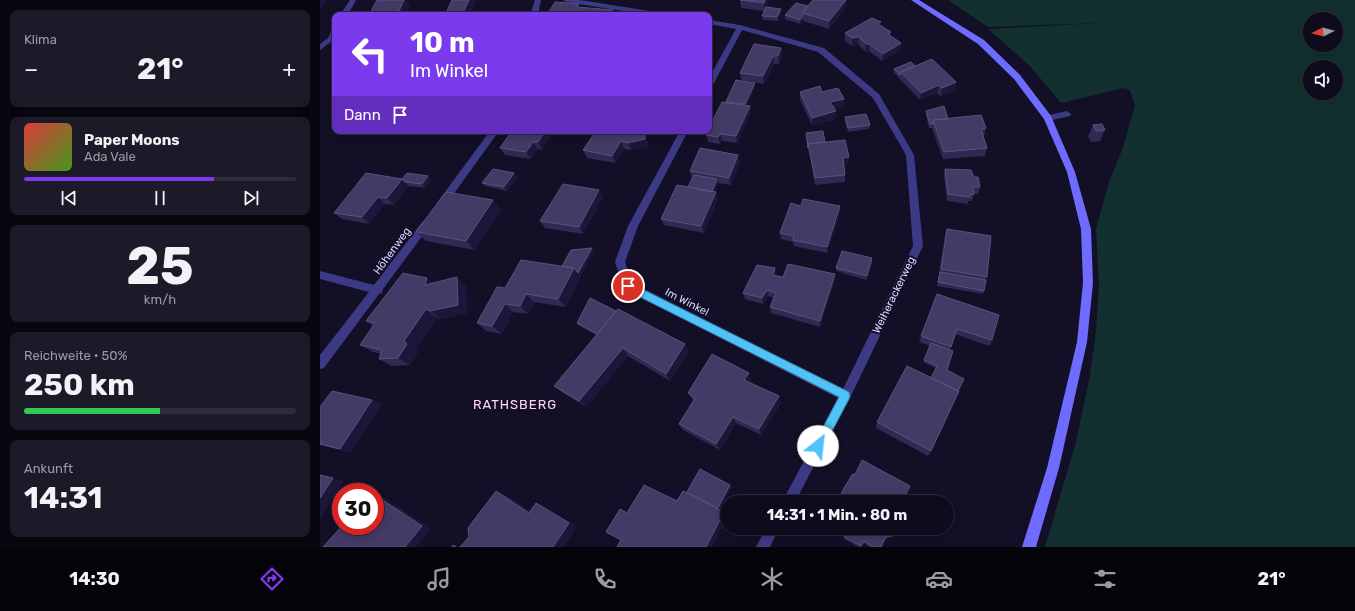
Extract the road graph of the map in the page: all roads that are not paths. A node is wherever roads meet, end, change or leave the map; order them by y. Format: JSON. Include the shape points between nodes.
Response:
{"nodes":[{"id":1,"x":353,"y":0,"type":"edge"},
{"id":2,"x":538,"y":0,"type":"edge"},
{"id":3,"x":566,"y":0,"type":"edge"},
{"id":4,"x":914,"y":0,"type":"edge"},
{"id":5,"x":346,"y":12,"type":"edge"},
{"id":6,"x":535,"y":12,"type":"edge"},
{"id":7,"x":644,"y":12,"type":"edge"},
{"id":8,"x":712,"y":22,"type":"edge"},
{"id":9,"x":740,"y":27,"type":"junction"},
{"id":10,"x":332,"y":37,"type":"edge"},
{"id":11,"x":320,"y":48,"type":"edge"},
{"id":12,"x":712,"y":79,"type":"edge"},
{"id":13,"x":1067,"y":114,"type":"dead end"},
{"id":14,"x":1048,"y":118,"type":"junction"},
{"id":15,"x":493,"y":134,"type":"edge"},
{"id":16,"x":682,"y":134,"type":"edge"},
{"id":17,"x":320,"y":275,"type":"edge"},
{"id":18,"x":378,"y":290,"type":"junction"},
{"id":19,"x":320,"y":364,"type":"edge"},
{"id":20,"x":845,"y":396,"type":"junction"},
{"id":21,"x":792,"y":495,"type":"edge"},
{"id":22,"x":769,"y":535,"type":"edge"},
{"id":23,"x":763,"y":547,"type":"edge"},
{"id":24,"x":1029,"y":547,"type":"edge"}],
"edges":[{"from":1,"to":5,"type":"street"},
{"from":2,"to":6,"type":"street"},
{"from":3,"to":7,"type":"street"},
{"from":4,"to":14,"type":"street","via":[[981,42],[1017,77]]},
{"from":8,"to":9,"type":"street","name":"Weiherackerweg"},
{"from":9,"to":12,"type":"street"},
{"from":9,"to":20,"type":"street","name":"Weiherackerweg","via":[[821,50],[876,96],[910,155],[918,246]]},
{"from":10,"to":11,"type":"street"},
{"from":13,"to":14,"type":"street"},
{"from":14,"to":24,"type":"street","via":[[1071,172],[1086,229],[1088,283],[1082,342],[1053,468]]},
{"from":15,"to":18,"type":"street","name":"Höhenweg"},
{"from":16,"to":20,"type":"street","name":"Im Winkel","via":[[633,226],[625,248],[620,262],[628,286]]},
{"from":17,"to":18,"type":"street"},
{"from":18,"to":19,"type":"street","name":"Höhenweg"},
{"from":20,"to":21,"type":"street","name":"Weiherackerweg"},
{"from":22,"to":23,"type":"street"}]}
